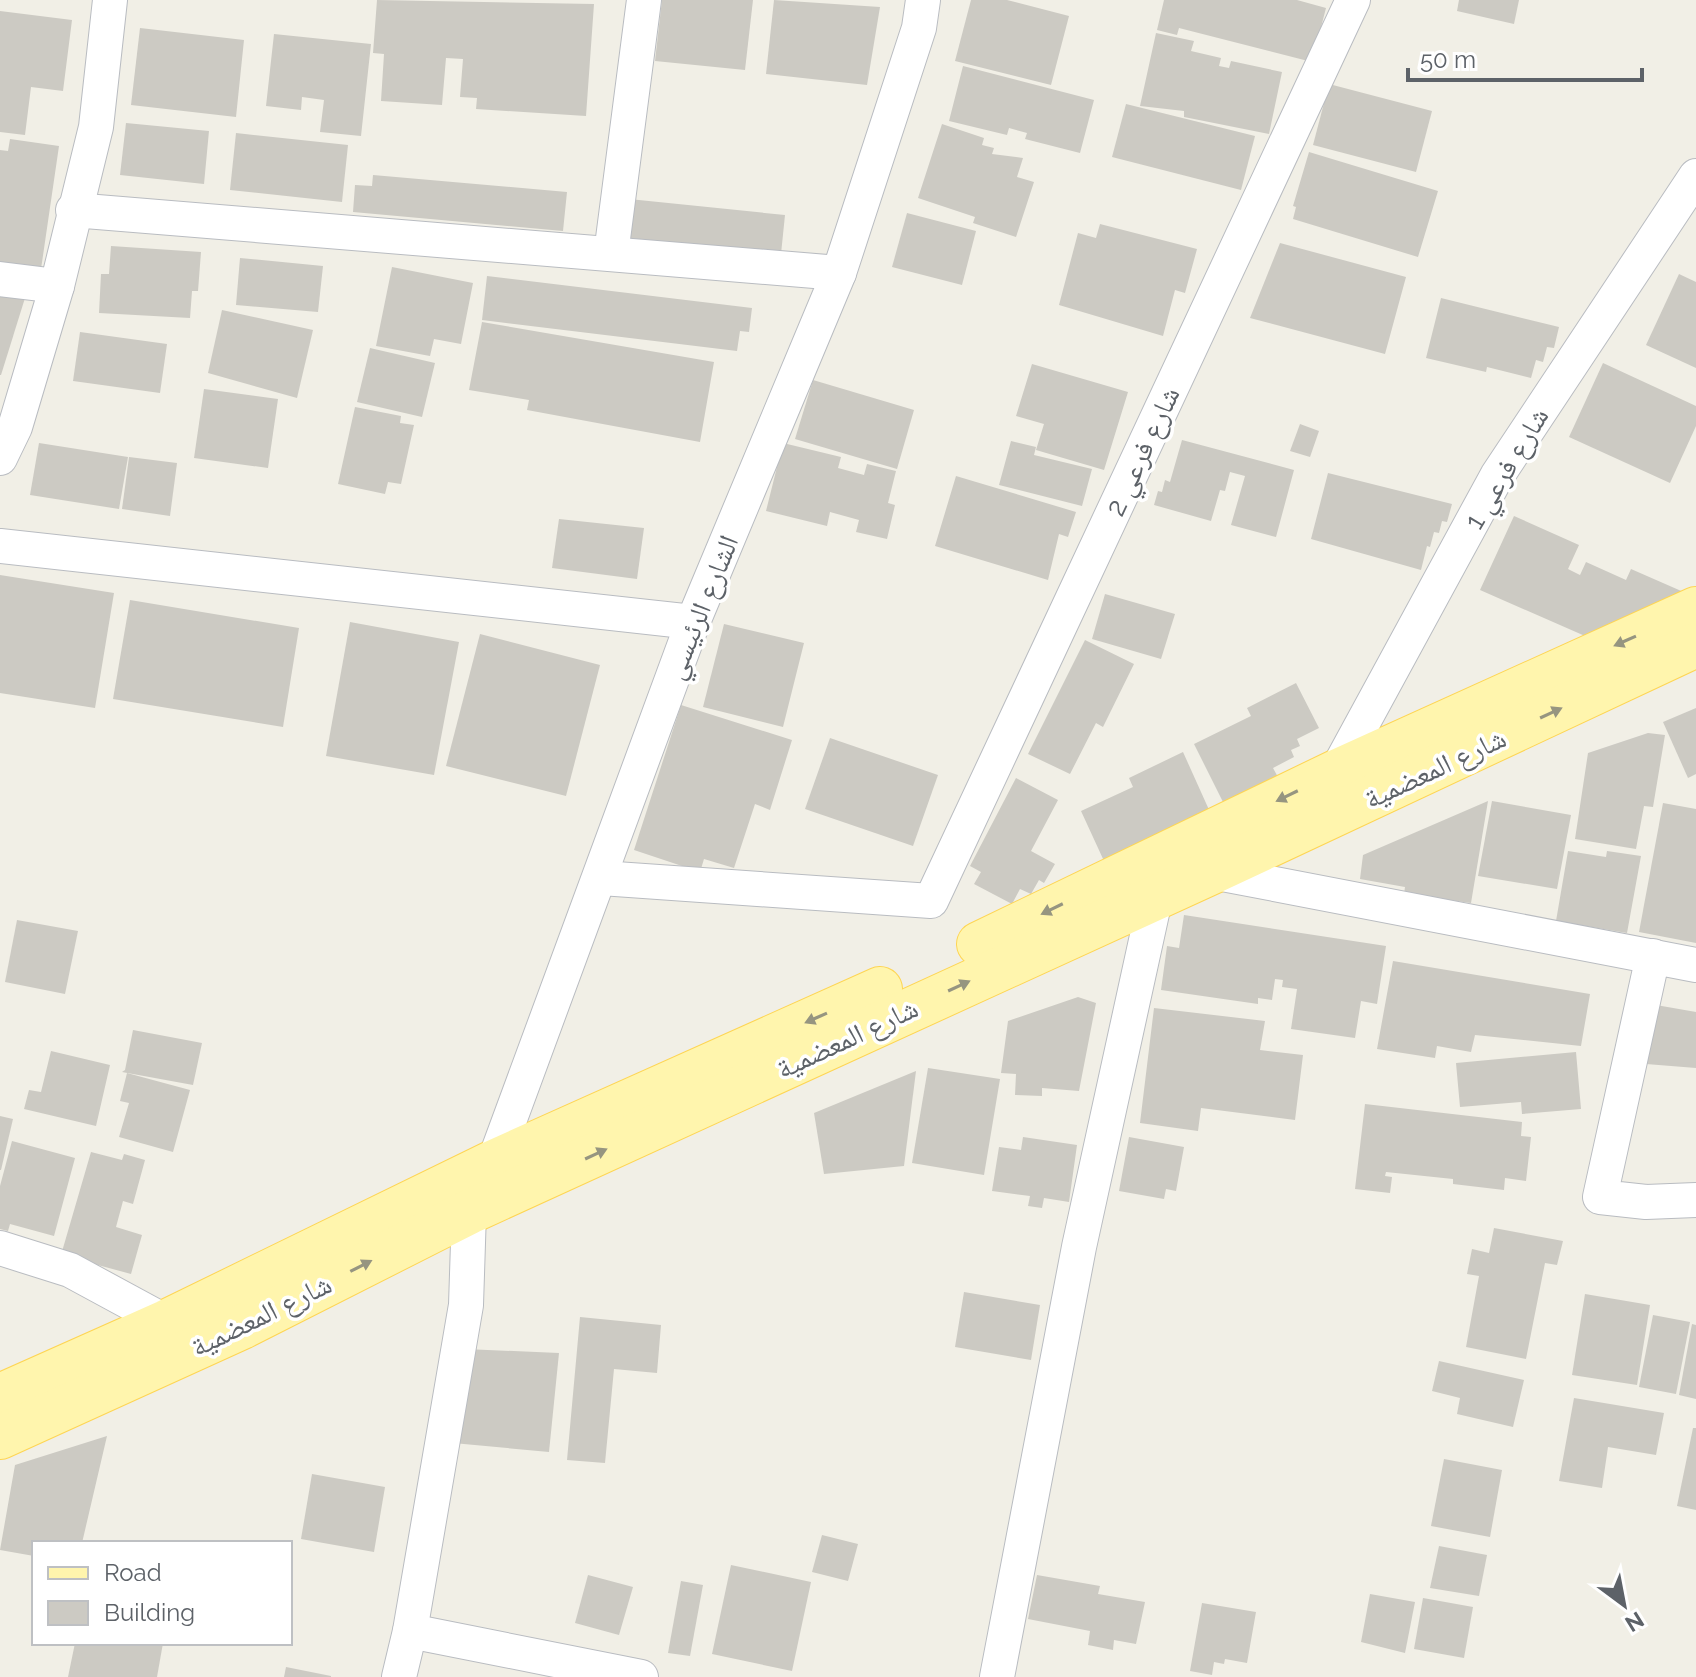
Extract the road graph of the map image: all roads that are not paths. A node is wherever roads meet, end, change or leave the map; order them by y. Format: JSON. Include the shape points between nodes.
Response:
{"nodes":[{"id":1,"x":110,"y":0,"type":"edge"},
{"id":2,"x":644,"y":0,"type":"edge"},
{"id":3,"x":923,"y":0,"type":"edge"},
{"id":4,"x":1353,"y":0,"type":"edge"},
{"id":5,"x":1696,"y":176,"type":"edge"},
{"id":6,"x":73,"y":210,"type":"junction"},
{"id":7,"x":611,"y":254,"type":"junction"},
{"id":8,"x":839,"y":273,"type":"junction"},
{"id":9,"x":0,"y":279,"type":"edge"},
{"id":10,"x":57,"y":286,"type":"junction"},
{"id":11,"x":0,"y":458,"type":"edge"},
{"id":12,"x":0,"y":546,"type":"edge"},
{"id":13,"x":1696,"y":609,"type":"edge"},
{"id":14,"x":693,"y":622,"type":"junction"},
{"id":15,"x":1696,"y":645,"type":"edge"},
{"id":16,"x":1336,"y":772,"type":"junction"},
{"id":17,"x":1212,"y":872,"type":"junction"},
{"id":18,"x":601,"y":878,"type":"junction"},
{"id":19,"x":1156,"y":895,"type":"junction"},
{"id":20,"x":1653,"y":956,"type":"junction"},
{"id":21,"x":1696,"y":965,"type":"edge"},
{"id":22,"x":494,"y":1162,"type":"junction"},
{"id":23,"x":1696,"y":1200,"type":"edge"},
{"id":24,"x":469,"y":1212,"type":"junction"},
{"id":25,"x":0,"y":1248,"type":"edge"},
{"id":26,"x":233,"y":1309,"type":"junction"},
{"id":27,"x":166,"y":1322,"type":"junction"},
{"id":28,"x":0,"y":1396,"type":"edge"},
{"id":29,"x":0,"y":1437,"type":"edge"},
{"id":30,"x":410,"y":1631,"type":"junction"},
{"id":31,"x":399,"y":1677,"type":"edge"},
{"id":32,"x":641,"y":1677,"type":"edge"},
{"id":33,"x":997,"y":1677,"type":"edge"}],
"edges":[{"from":1,"to":6,"type":"street","via":[[96,127]]},
{"from":2,"to":7,"type":"street"},
{"from":3,"to":8,"type":"street","name":"الشارع الرئيسي","via":[[919,28]]},
{"from":4,"to":18,"type":"street","name":"شارع فرعي 2","via":[[931,901]]},
{"from":5,"to":16,"type":"street","name":"شارع فرعي 1","via":[[1497,476]]},
{"from":6,"to":7,"type":"street"},
{"from":6,"to":10,"type":"street"},
{"from":7,"to":8,"type":"street"},
{"from":8,"to":14,"type":"street","name":"الشارع الرئيسي"},
{"from":9,"to":10,"type":"street"},
{"from":10,"to":11,"type":"street","via":[[15,427]]},
{"from":12,"to":14,"type":"street"},
{"from":13,"to":16,"type":"main road","name":"شارع المعضمية","one_way":true},
{"from":14,"to":18,"type":"street","name":"الشارع الرئيسي"},
{"from":17,"to":15,"type":"main road","name":"شارع المعضمية","one_way":true},
{"from":16,"to":22,"type":"main road","name":"شارع المعضمية","one_way":true,"via":[[942,962]]},
{"from":17,"to":19,"type":"main road","name":"شارع المعضمية"},
{"from":17,"to":20,"type":"street"},
{"from":18,"to":22,"type":"street","name":"الشارع الرئيسي"},
{"from":24,"to":19,"type":"main road","name":"شارع المعضمية","one_way":true},
{"from":19,"to":33,"type":"street","via":[[1079,1247]]},
{"from":20,"to":21,"type":"street"},
{"from":20,"to":23,"type":"street","via":[[1600,1197]]},
{"from":22,"to":24,"type":"street","name":"الشارع الرئيسي"},
{"from":22,"to":26,"type":"main road","name":"شارع المعضمية"},
{"from":26,"to":24,"type":"main road","name":"شارع المعضمية","one_way":true},
{"from":24,"to":30,"type":"street","via":[[466,1305]]},
{"from":25,"to":27,"type":"street","via":[[70,1270]]},
{"from":26,"to":27,"type":"main road","name":"شارع المعضمية"},
{"from":26,"to":29,"type":"main road","name":"شارع المعضمية"},
{"from":27,"to":28,"type":"main road","name":"شارع المعضمية"},
{"from":30,"to":31,"type":"street"},
{"from":30,"to":32,"type":"street"}]}
